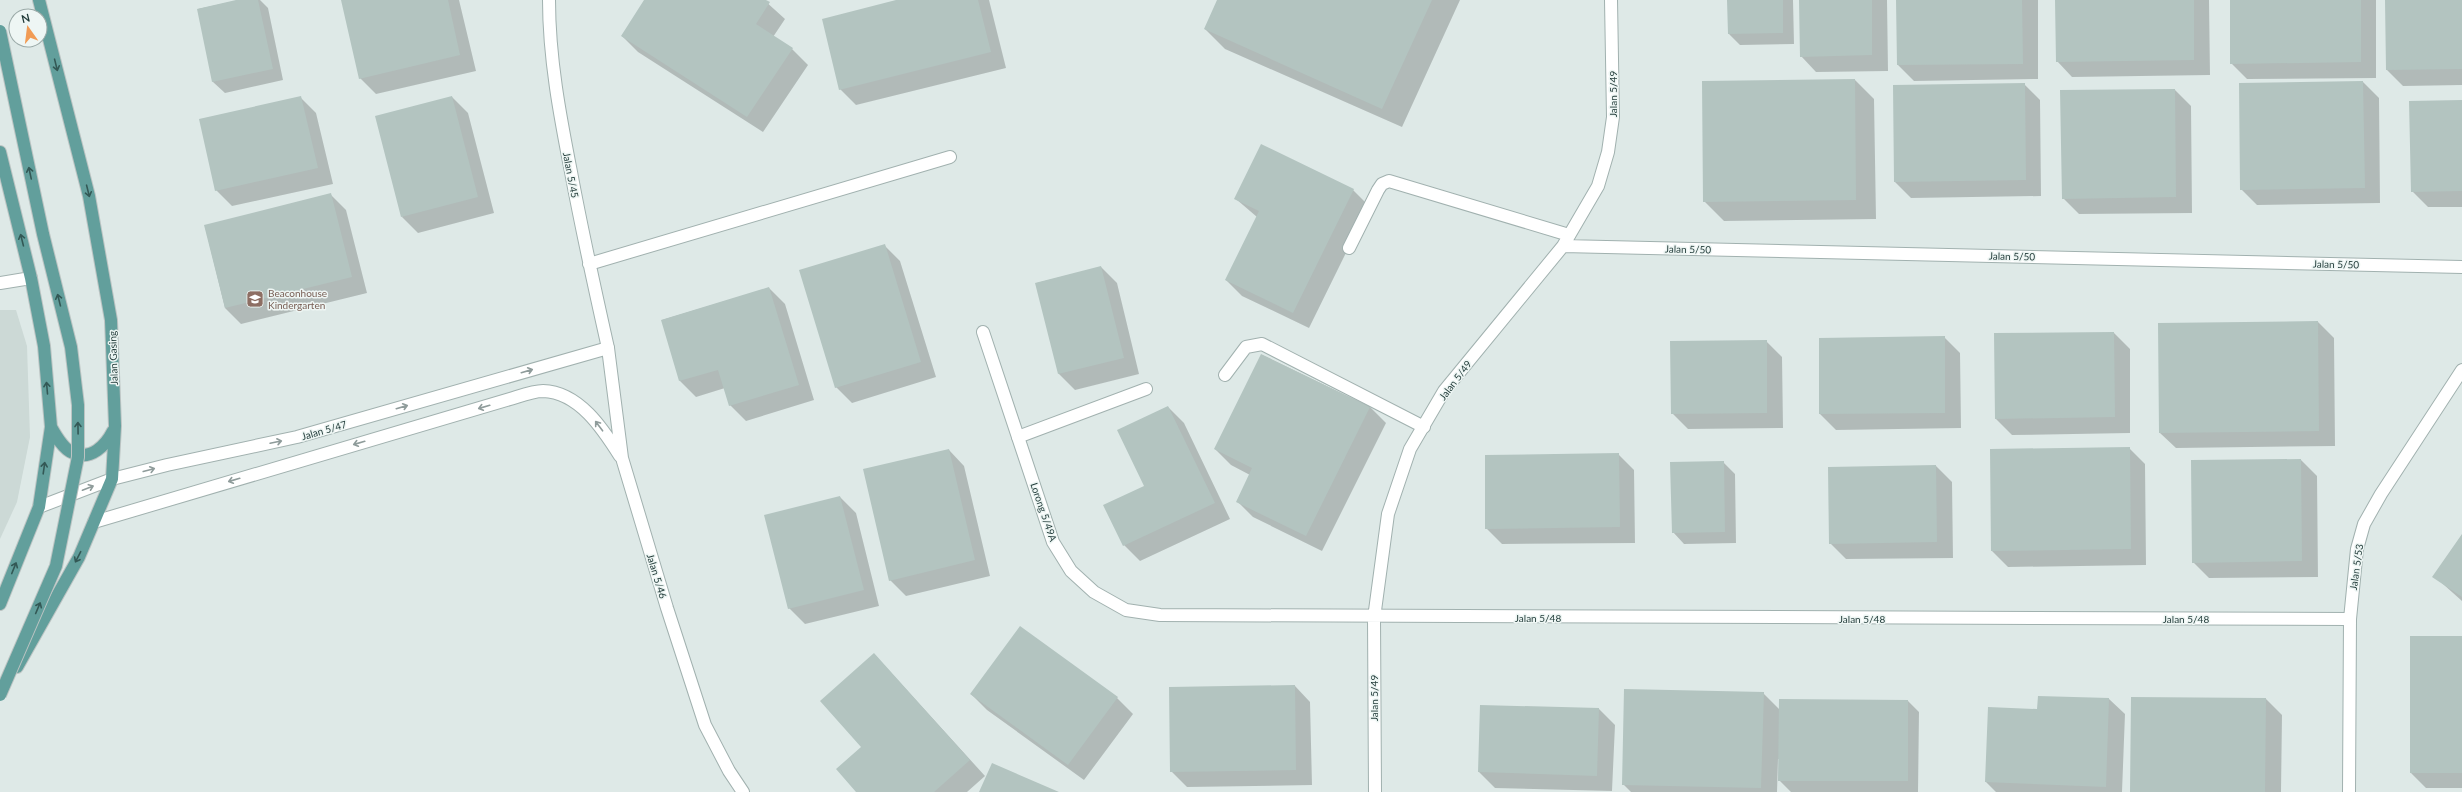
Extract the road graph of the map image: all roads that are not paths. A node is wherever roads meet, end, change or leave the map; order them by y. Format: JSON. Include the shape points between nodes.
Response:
{"nodes":[{"id":1,"x":39,"y":0,"type":"edge"},
{"id":2,"x":549,"y":0,"type":"edge"},
{"id":3,"x":1612,"y":0,"type":"edge"},
{"id":4,"x":0,"y":31,"type":"edge"},
{"id":5,"x":0,"y":152,"type":"edge"},
{"id":6,"x":950,"y":157,"type":"dead end"},
{"id":7,"x":1569,"y":235,"type":"junction"},
{"id":8,"x":1563,"y":246,"type":"junction"},
{"id":9,"x":1349,"y":248,"type":"dead end"},
{"id":10,"x":589,"y":264,"type":"junction"},
{"id":11,"x":2462,"y":267,"type":"edge"},
{"id":12,"x":31,"y":278,"type":"junction"},
{"id":13,"x":0,"y":283,"type":"edge"},
{"id":14,"x":984,"y":332,"type":"dead end"},
{"id":15,"x":608,"y":348,"type":"junction"},
{"id":16,"x":2462,"y":370,"type":"edge"},
{"id":17,"x":1225,"y":375,"type":"dead end"},
{"id":18,"x":1146,"y":389,"type":"dead end"},
{"id":19,"x":115,"y":426,"type":"junction"},
{"id":20,"x":51,"y":427,"type":"junction"},
{"id":21,"x":1424,"y":427,"type":"junction"},
{"id":22,"x":1018,"y":437,"type":"junction"},
{"id":23,"x":622,"y":458,"type":"junction"},
{"id":24,"x":112,"y":479,"type":"junction"},
{"id":25,"x":39,"y":507,"type":"junction"},
{"id":26,"x":94,"y":522,"type":"junction"},
{"id":27,"x":0,"y":604,"type":"edge"},
{"id":28,"x":1374,"y":618,"type":"junction"},
{"id":29,"x":2350,"y":620,"type":"junction"},
{"id":30,"x":0,"y":696,"type":"edge"},
{"id":31,"x":743,"y":792,"type":"edge"},
{"id":32,"x":1375,"y":792,"type":"edge"},
{"id":33,"x":2349,"y":792,"type":"edge"}],
"edges":[{"from":1,"to":19,"type":"main road","name":"Jalan Gasing","one_way":true,"via":[[89,196],[106,289],[111,320]]},
{"from":2,"to":10,"type":"street","name":"Jalan 5/45","via":[[549,28],[560,116]]},
{"from":3,"to":7,"type":"street","name":"Jalan 5/49","via":[[1614,117],[1608,152],[1598,186]]},
{"from":30,"to":4,"type":"main road","one_way":true,"bridge":true,"via":[[56,566],[78,457],[78,405],[71,347],[43,234]]},
{"from":12,"to":5,"type":"main road","one_way":true},
{"from":6,"to":10,"type":"street"},
{"from":7,"to":8,"type":"street","name":"Jalan 5/49"},
{"from":7,"to":9,"type":"street","via":[[1389,181],[1382,184],[1378,190]]},
{"from":8,"to":11,"type":"street","name":"Jalan 5/50"},
{"from":8,"to":21,"type":"street","name":"Jalan 5/49","via":[[1444,391]]},
{"from":10,"to":15,"type":"street","name":"Jalan 5/45"},
{"from":12,"to":13,"type":"street"},
{"from":20,"to":12,"type":"main road","one_way":true,"via":[[44,346]]},
{"from":14,"to":22,"type":"street","name":"Lorong 5/49A"},
{"from":15,"to":23,"type":"street","name":"Jalan 5/46"},
{"from":24,"to":15,"type":"street","name":"Jalan 5/47","one_way":true,"via":[[297,438]]},
{"from":16,"to":29,"type":"street","name":"Jalan 5/53","via":[[2364,524],[2357,549]]},
{"from":17,"to":21,"type":"street","via":[[1246,347],[1262,344]]},
{"from":18,"to":22,"type":"street"},
{"from":19,"to":20,"type":"main road","via":[[107,443],[88,455],[73,454],[62,444]]},
{"from":19,"to":24,"type":"main road","name":"Jalan Gasing"},
{"from":25,"to":20,"type":"main road","one_way":true},
{"from":21,"to":28,"type":"street","name":"Jalan 5/49","via":[[1410,449],[1388,514]]},
{"from":22,"to":28,"type":"street","name":"Lorong 5/49A","via":[[1053,542],[1071,571],[1094,592],[1126,610],[1160,616]]},
{"from":23,"to":26,"type":"street","one_way":true,"via":[[594,420],[577,403],[558,394],[542,391]]},
{"from":23,"to":31,"type":"street","name":"Jalan 5/46","via":[[705,725]]},
{"from":25,"to":24,"type":"street","name":"Jalan 5/47","one_way":true},
{"from":24,"to":26,"type":"main road","name":"Jalan Gasing"},
{"from":27,"to":25,"type":"main road","one_way":true},
{"from":26,"to":30,"type":"main road","name":"Jalan Gasing","one_way":true,"via":[[79,557]]},
{"from":28,"to":29,"type":"street","name":"Jalan 5/48"},
{"from":28,"to":32,"type":"street","name":"Jalan 5/49"},
{"from":29,"to":33,"type":"street","name":"Jalan 5/53"}]}
